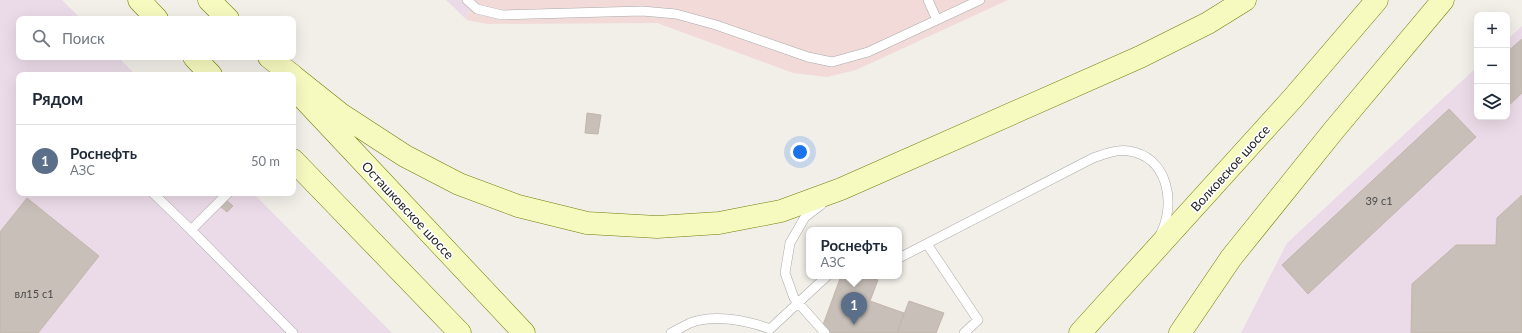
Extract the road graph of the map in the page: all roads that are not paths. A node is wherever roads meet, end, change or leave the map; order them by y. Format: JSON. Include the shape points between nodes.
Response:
{"nodes":[{"id":1,"x":139,"y":0,"type":"edge"},
{"id":2,"x":209,"y":0,"type":"edge"},
{"id":3,"x":467,"y":0,"type":"edge"},
{"id":4,"x":928,"y":0,"type":"edge"},
{"id":5,"x":980,"y":0,"type":"edge"},
{"id":6,"x":1245,"y":0,"type":"edge"},
{"id":7,"x":1377,"y":0,"type":"edge"},
{"id":8,"x":1443,"y":0,"type":"edge"},
{"id":9,"x":154,"y":16,"type":"edge"},
{"id":10,"x":225,"y":16,"type":"edge"},
{"id":11,"x":937,"y":20,"type":"junction"},
{"id":12,"x":197,"y":60,"type":"edge"},
{"id":13,"x":267,"y":60,"type":"edge"},
{"id":14,"x":273,"y":60,"type":"edge"},
{"id":15,"x":208,"y":72,"type":"edge"},
{"id":16,"x":278,"y":72,"type":"edge"},
{"id":17,"x":287,"y":72,"type":"edge"},
{"id":18,"x":296,"y":79,"type":"edge"},
{"id":19,"x":296,"y":91,"type":"edge"},
{"id":20,"x":296,"y":163,"type":"edge"},
{"id":21,"x":841,"y":189,"type":"junction"},
{"id":22,"x":156,"y":196,"type":"edge"},
{"id":23,"x":225,"y":196,"type":"edge"},
{"id":24,"x":191,"y":230,"type":"junction"},
{"id":25,"x":927,"y":244,"type":"junction"},
{"id":26,"x":1150,"y":255,"type":"junction"},
{"id":27,"x":902,"y":256,"type":"edge"},
{"id":28,"x":824,"y":279,"type":"edge"},
{"id":29,"x":799,"y":303,"type":"junction"},
{"id":30,"x":293,"y":333,"type":"edge"},
{"id":31,"x":460,"y":333,"type":"edge"},
{"id":32,"x":524,"y":333,"type":"edge"},
{"id":33,"x":671,"y":333,"type":"edge"},
{"id":34,"x":826,"y":333,"type":"edge"},
{"id":35,"x":964,"y":333,"type":"edge"},
{"id":36,"x":1080,"y":333,"type":"edge"},
{"id":37,"x":1180,"y":333,"type":"edge"}],
"edges":[{"from":1,"to":9,"type":"main road"},
{"from":2,"to":10,"type":"main road"},
{"from":3,"to":11,"type":"lane","via":[[476,9],[502,15],[642,11],[676,14],[808,57],[832,62],[868,52]]},
{"from":4,"to":11,"type":"lane"},
{"from":5,"to":11,"type":"lane"},
{"from":6,"to":21,"type":"main road","via":[[1208,23],[1140,57]]},
{"from":7,"to":26,"type":"main road","name":"Волковское шоссе"},
{"from":8,"to":37,"type":"main road","via":[[1231,258]]},
{"from":12,"to":15,"type":"main road"},
{"from":13,"to":16,"type":"main road"},
{"from":14,"to":17,"type":"main road"},
{"from":18,"to":21,"type":"main road","via":[[342,116],[405,156],[452,180],[518,206],[587,223],[657,227],[719,223],[781,210]]},
{"from":19,"to":32,"type":"main road","name":"Осташковское шоссе"},
{"from":20,"to":31,"type":"main road"},
{"from":21,"to":29,"type":"lane","via":[[805,217],[790,243],[785,273],[794,298]]},
{"from":22,"to":24,"type":"lane"},
{"from":23,"to":24,"type":"lane"},
{"from":24,"to":30,"type":"lane"},
{"from":25,"to":26,"type":"lane","via":[[1093,158],[1111,151],[1129,151],[1144,156],[1159,168],[1167,184],[1169,205],[1165,225]]},
{"from":25,"to":27,"type":"lane"},
{"from":25,"to":35,"type":"lane","via":[[978,320]]},
{"from":26,"to":36,"type":"main road","name":"Волковское шоссе"},
{"from":28,"to":29,"type":"lane"},
{"from":29,"to":33,"type":"lane","via":[[770,329],[752,322],[720,318],[691,323]]},
{"from":29,"to":34,"type":"lane"}]}
